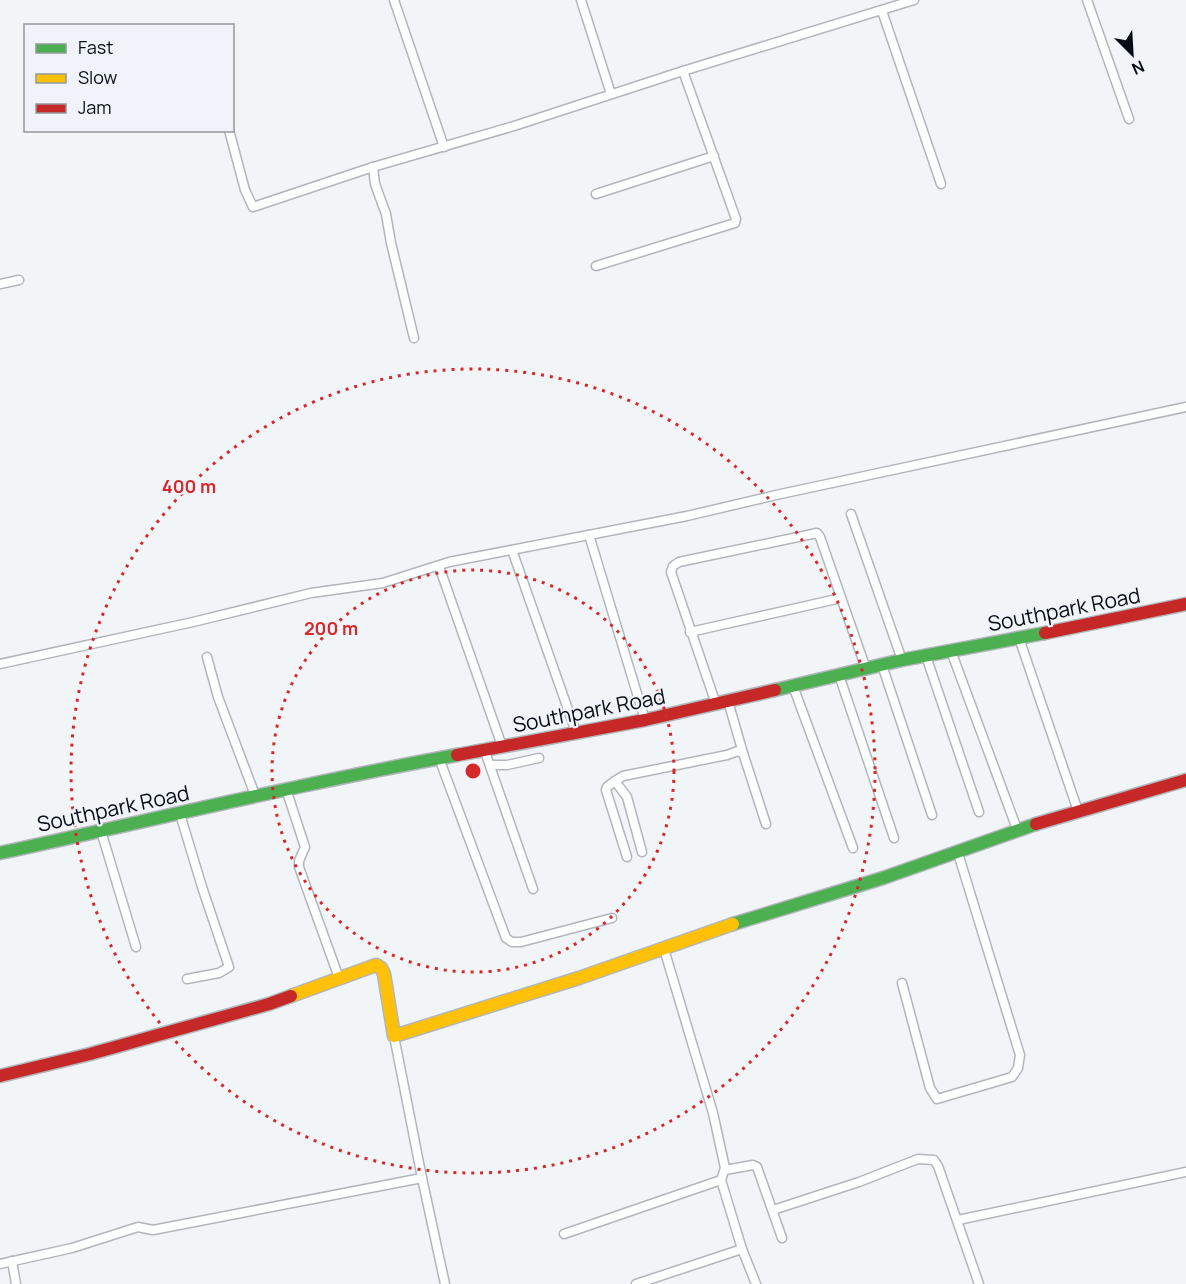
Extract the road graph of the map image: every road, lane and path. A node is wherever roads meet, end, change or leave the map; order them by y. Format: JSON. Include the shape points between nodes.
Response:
{"nodes":[{"id":1,"x":394,"y":0,"type":"edge"},
{"id":2,"x":581,"y":0,"type":"edge"},
{"id":3,"x":914,"y":0,"type":"edge"},
{"id":4,"x":1087,"y":0,"type":"edge"},
{"id":5,"x":882,"y":10,"type":"junction"},
{"id":6,"x":683,"y":71,"type":"junction"},
{"id":7,"x":611,"y":94,"type":"junction"},
{"id":8,"x":1129,"y":119,"type":"dead end"},
{"id":9,"x":230,"y":132,"type":"edge"},
{"id":10,"x":444,"y":147,"type":"junction"},
{"id":11,"x":714,"y":156,"type":"junction"},
{"id":12,"x":373,"y":166,"type":"junction"},
{"id":13,"x":941,"y":184,"type":"dead end"},
{"id":14,"x":596,"y":194,"type":"dead end"},
{"id":15,"x":596,"y":266,"type":"dead end"},
{"id":16,"x":19,"y":280,"type":"dead end"},
{"id":17,"x":0,"y":284,"type":"edge"},
{"id":18,"x":414,"y":338,"type":"dead end"},
{"id":19,"x":1186,"y":407,"type":"edge"},
{"id":20,"x":851,"y":514,"type":"dead end"},
{"id":21,"x":589,"y":536,"type":"junction"},
{"id":22,"x":512,"y":550,"type":"junction"},
{"id":23,"x":439,"y":566,"type":"junction"},
{"id":24,"x":841,"y":598,"type":"junction"},
{"id":25,"x":1186,"y":604,"type":"edge"},
{"id":26,"x":690,"y":632,"type":"junction"},
{"id":27,"x":1019,"y":638,"type":"junction"},
{"id":28,"x":951,"y":651,"type":"junction"},
{"id":29,"x":926,"y":656,"type":"junction"},
{"id":30,"x":207,"y":657,"type":"dead end"},
{"id":31,"x":902,"y":660,"type":"junction"},
{"id":32,"x":0,"y":664,"type":"edge"},
{"id":33,"x":882,"y":665,"type":"junction"},
{"id":34,"x":866,"y":669,"type":"junction"},
{"id":35,"x":839,"y":675,"type":"junction"},
{"id":36,"x":793,"y":686,"type":"junction"},
{"id":37,"x":722,"y":703,"type":"junction"},
{"id":38,"x":645,"y":720,"type":"junction"},
{"id":39,"x":576,"y":732,"type":"junction"},
{"id":40,"x":502,"y":746,"type":"junction"},
{"id":41,"x":484,"y":750,"type":"junction"},
{"id":42,"x":743,"y":753,"type":"junction"},
{"id":43,"x":439,"y":758,"type":"junction"},
{"id":44,"x":539,"y":758,"type":"dead end"},
{"id":45,"x":490,"y":765,"type":"junction"},
{"id":46,"x":1186,"y":780,"type":"edge"},
{"id":47,"x":615,"y":781,"type":"junction"},
{"id":48,"x":286,"y":789,"type":"junction"},
{"id":49,"x":255,"y":795,"type":"junction"},
{"id":50,"x":1078,"y":811,"type":"junction"},
{"id":51,"x":979,"y":812,"type":"dead end"},
{"id":52,"x":180,"y":814,"type":"junction"},
{"id":53,"x":932,"y":815,"type":"dead end"},
{"id":54,"x":766,"y":824,"type":"dead end"},
{"id":55,"x":1017,"y":829,"type":"junction"},
{"id":56,"x":101,"y":831,"type":"junction"},
{"id":57,"x":894,"y":838,"type":"dead end"},
{"id":58,"x":853,"y":848,"type":"dead end"},
{"id":59,"x":957,"y":850,"type":"junction"},
{"id":60,"x":642,"y":852,"type":"dead end"},
{"id":61,"x":0,"y":853,"type":"edge"},
{"id":62,"x":627,"y":857,"type":"dead end"},
{"id":63,"x":533,"y":889,"type":"dead end"},
{"id":64,"x":612,"y":918,"type":"dead end"},
{"id":65,"x":136,"y":947,"type":"dead end"},
{"id":66,"x":664,"y":949,"type":"junction"},
{"id":67,"x":339,"y":978,"type":"junction"},
{"id":68,"x":187,"y":979,"type":"dead end"},
{"id":69,"x":902,"y":983,"type":"dead end"},
{"id":70,"x":394,"y":1036,"type":"junction"},
{"id":71,"x":0,"y":1076,"type":"edge"},
{"id":72,"x":725,"y":1170,"type":"junction"},
{"id":73,"x":1186,"y":1172,"type":"edge"},
{"id":74,"x":422,"y":1178,"type":"junction"},
{"id":75,"x":721,"y":1180,"type":"junction"},
{"id":76,"x":773,"y":1210,"type":"junction"},
{"id":77,"x":958,"y":1220,"type":"junction"},
{"id":78,"x":564,"y":1234,"type":"dead end"},
{"id":79,"x":782,"y":1238,"type":"dead end"},
{"id":80,"x":742,"y":1249,"type":"junction"},
{"id":81,"x":12,"y":1261,"type":"junction"},
{"id":82,"x":0,"y":1264,"type":"edge"},
{"id":83,"x":16,"y":1284,"type":"edge"},
{"id":84,"x":444,"y":1284,"type":"edge"},
{"id":85,"x":636,"y":1284,"type":"edge"},
{"id":86,"x":756,"y":1284,"type":"edge"},
{"id":87,"x":979,"y":1284,"type":"edge"}],
"edges":[{"from":1,"to":10,"type":"street"},
{"from":2,"to":7,"type":"street"},
{"from":3,"to":5,"type":"street"},
{"from":4,"to":8,"type":"street"},
{"from":5,"to":6,"type":"street"},
{"from":5,"to":13,"type":"street"},
{"from":6,"to":7,"type":"street"},
{"from":6,"to":11,"type":"street"},
{"from":7,"to":10,"type":"street"},
{"from":9,"to":12,"type":"street","via":[[253,207]]},
{"from":10,"to":12,"type":"street"},
{"from":11,"to":14,"type":"street"},
{"from":11,"to":15,"type":"street","via":[[735,223]]},
{"from":12,"to":18,"type":"street"},
{"from":16,"to":17,"type":"street"},
{"from":19,"to":21,"type":"street"},
{"from":20,"to":31,"type":"street"},
{"from":21,"to":22,"type":"street"},
{"from":21,"to":38,"type":"street"},
{"from":22,"to":23,"type":"street"},
{"from":22,"to":39,"type":"street"},
{"from":23,"to":32,"type":"street","via":[[384,583],[311,593]]},
{"from":23,"to":40,"type":"street"},
{"from":24,"to":26,"type":"street"},
{"from":24,"to":26,"type":"street","via":[[817,533],[679,562],[671,572]]},
{"from":24,"to":34,"type":"street"},
{"from":25,"to":27,"type":"street","name":"Southpark Road"},
{"from":26,"to":37,"type":"street"},
{"from":27,"to":28,"type":"street","name":"Southpark Road"},
{"from":27,"to":50,"type":"street"},
{"from":28,"to":29,"type":"street","name":"Southpark Road"},
{"from":28,"to":55,"type":"street"},
{"from":29,"to":31,"type":"street","name":"Southpark Road"},
{"from":29,"to":51,"type":"street"},
{"from":30,"to":49,"type":"street"},
{"from":31,"to":33,"type":"street","name":"Southpark Road"},
{"from":33,"to":34,"type":"street","name":"Southpark Road"},
{"from":33,"to":53,"type":"street"},
{"from":34,"to":35,"type":"street","name":"Southpark Road"},
{"from":35,"to":36,"type":"street","name":"Southpark Road"},
{"from":35,"to":57,"type":"street"},
{"from":36,"to":37,"type":"street","name":"Southpark Road"},
{"from":36,"to":58,"type":"street"},
{"from":37,"to":38,"type":"street","name":"Southpark Road"},
{"from":37,"to":42,"type":"street"},
{"from":38,"to":39,"type":"street","name":"Southpark Road"},
{"from":39,"to":40,"type":"street","name":"Southpark Road"},
{"from":40,"to":41,"type":"street","name":"Southpark Road"},
{"from":41,"to":43,"type":"street","name":"Southpark Road"},
{"from":41,"to":45,"type":"street"},
{"from":42,"to":47,"type":"street","via":[[622,776]]},
{"from":42,"to":54,"type":"street"},
{"from":43,"to":48,"type":"street","name":"Southpark Road"},
{"from":43,"to":64,"type":"street","via":[[506,938],[521,942]]},
{"from":44,"to":45,"type":"street"},
{"from":45,"to":63,"type":"street"},
{"from":46,"to":50,"type":"street"},
{"from":47,"to":60,"type":"street","via":[[627,797]]},
{"from":47,"to":62,"type":"street","via":[[606,790]]},
{"from":48,"to":49,"type":"street","name":"Southpark Road"},
{"from":48,"to":67,"type":"street","via":[[305,847],[299,867]]},
{"from":49,"to":52,"type":"street","name":"Southpark Road"},
{"from":50,"to":55,"type":"street"},
{"from":52,"to":56,"type":"street","name":"Southpark Road"},
{"from":52,"to":68,"type":"street","via":[[230,967]]},
{"from":55,"to":59,"type":"street"},
{"from":56,"to":61,"type":"street","name":"Southpark Road"},
{"from":56,"to":65,"type":"street"},
{"from":59,"to":66,"type":"street"},
{"from":59,"to":69,"type":"street","via":[[1020,1055],[1012,1077],[937,1099],[930,1088]]},
{"from":66,"to":70,"type":"street"},
{"from":66,"to":72,"type":"street","via":[[713,1113]]},
{"from":67,"to":70,"type":"street","via":[[370,966],[381,968]]},
{"from":67,"to":71,"type":"street","via":[[269,1004]]},
{"from":70,"to":74,"type":"street"},
{"from":72,"to":75,"type":"street"},
{"from":72,"to":76,"type":"street","via":[[757,1167]]},
{"from":73,"to":77,"type":"street"},
{"from":74,"to":81,"type":"street","via":[[177,1226],[153,1230],[138,1227],[72,1248]]},
{"from":74,"to":84,"type":"street"},
{"from":75,"to":78,"type":"street"},
{"from":75,"to":80,"type":"street"},
{"from":76,"to":77,"type":"street","via":[[929,1158],[939,1166]]},
{"from":76,"to":79,"type":"street"},
{"from":77,"to":87,"type":"street"},
{"from":80,"to":85,"type":"street"},
{"from":80,"to":86,"type":"street"},
{"from":81,"to":82,"type":"street"},
{"from":81,"to":83,"type":"street"}]}
